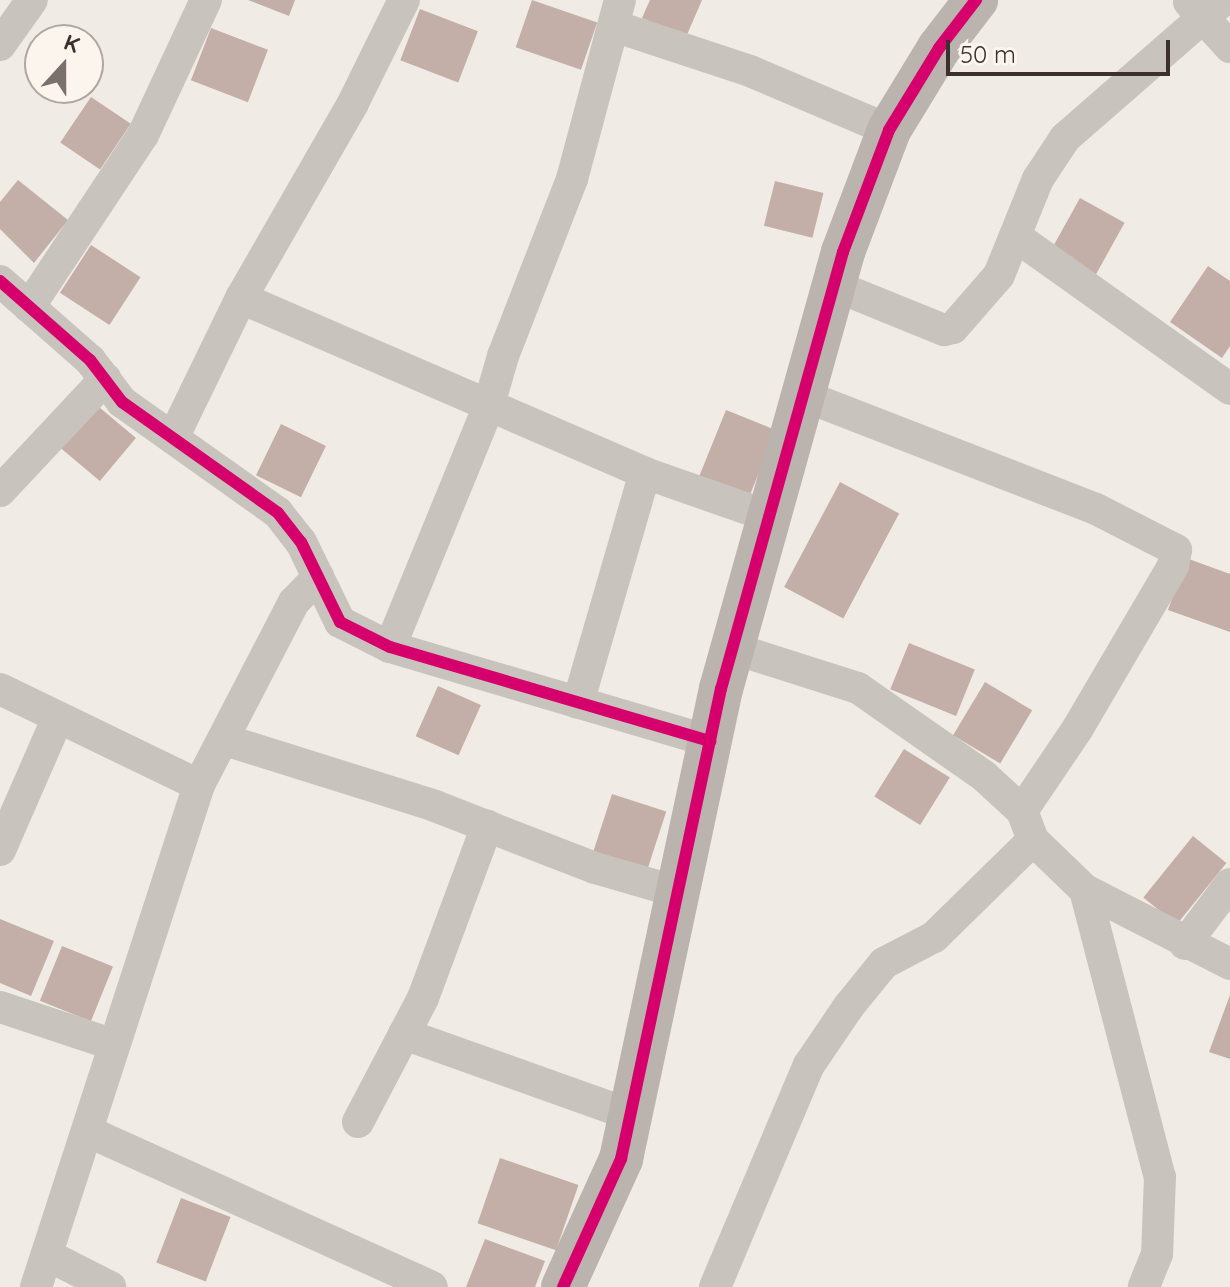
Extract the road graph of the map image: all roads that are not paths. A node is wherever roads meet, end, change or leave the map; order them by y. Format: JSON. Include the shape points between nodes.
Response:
{"nodes":[{"id":1,"x":32,"y":0,"type":"edge"},
{"id":2,"x":206,"y":0,"type":"edge"},
{"id":3,"x":404,"y":0,"type":"edge"},
{"id":4,"x":976,"y":0,"type":"edge"},
{"id":5,"x":1204,"y":5,"type":"edge"},
{"id":6,"x":617,"y":13,"type":"edge"},
{"id":7,"x":0,"y":45,"type":"edge"},
{"id":8,"x":1230,"y":47,"type":"edge"},
{"id":9,"x":889,"y":130,"type":"junction"},
{"id":10,"x":1015,"y":236,"type":"junction"},
{"id":11,"x":0,"y":281,"type":"edge"},
{"id":12,"x":833,"y":285,"type":"junction"},
{"id":13,"x":241,"y":298,"type":"junction"},
{"id":14,"x":29,"y":307,"type":"junction"},
{"id":15,"x":105,"y":379,"type":"junction"},
{"id":16,"x":1230,"y":389,"type":"edge"},
{"id":17,"x":802,"y":395,"type":"junction"},
{"id":18,"x":488,"y":408,"type":"junction"},
{"id":19,"x":173,"y":438,"type":"junction"},
{"id":20,"x":645,"y":473,"type":"junction"},
{"id":21,"x":0,"y":491,"type":"edge"},
{"id":22,"x":768,"y":516,"type":"junction"},
{"id":23,"x":318,"y":577,"type":"junction"},
{"id":24,"x":390,"y":647,"type":"junction"},
{"id":25,"x":732,"y":648,"type":"junction"},
{"id":26,"x":0,"y":689,"type":"edge"},
{"id":27,"x":578,"y":703,"type":"junction"},
{"id":28,"x":58,"y":717,"type":"junction"},
{"id":29,"x":225,"y":740,"type":"junction"},
{"id":30,"x":710,"y":741,"type":"junction"},
{"id":31,"x":199,"y":785,"type":"junction"},
{"id":32,"x":1027,"y":825,"type":"junction"},
{"id":33,"x":487,"y":826,"type":"junction"},
{"id":34,"x":0,"y":850,"type":"edge"},
{"id":35,"x":1230,"y":884,"type":"edge"},
{"id":36,"x":1085,"y":890,"type":"junction"},
{"id":37,"x":678,"y":892,"type":"junction"},
{"id":38,"x":1185,"y":944,"type":"junction"},
{"id":39,"x":1230,"y":964,"type":"edge"},
{"id":40,"x":0,"y":1007,"type":"edge"},
{"id":41,"x":404,"y":1034,"type":"junction"},
{"id":42,"x":111,"y":1044,"type":"junction"},
{"id":43,"x":631,"y":1115,"type":"junction"},
{"id":44,"x":358,"y":1122,"type":"dead end"},
{"id":45,"x":89,"y":1132,"type":"junction"},
{"id":46,"x":47,"y":1255,"type":"junction"},
{"id":47,"x":574,"y":1283,"type":"edge"},
{"id":48,"x":36,"y":1287,"type":"edge"},
{"id":49,"x":110,"y":1287,"type":"edge"},
{"id":50,"x":432,"y":1287,"type":"edge"},
{"id":51,"x":715,"y":1287,"type":"edge"},
{"id":52,"x":1144,"y":1287,"type":"edge"}],
"edges":[{"from":1,"to":7,"type":"street"},
{"from":2,"to":14,"type":"street","via":[[143,135]]},
{"from":3,"to":13,"type":"street","via":[[353,103]]},
{"from":4,"to":9,"type":"street","via":[[939,48]]},
{"from":5,"to":8,"type":"street"},
{"from":5,"to":10,"type":"street","via":[[1065,138],[1038,179]]},
{"from":6,"to":9,"type":"street"},
{"from":6,"to":18,"type":"street","via":[[572,179]]},
{"from":9,"to":12,"type":"street"},
{"from":10,"to":12,"type":"street","via":[[999,275],[953,328],[944,330]]},
{"from":10,"to":16,"type":"street"},
{"from":11,"to":14,"type":"street"},
{"from":12,"to":17,"type":"street"},
{"from":13,"to":18,"type":"street"},
{"from":13,"to":19,"type":"street"},
{"from":14,"to":15,"type":"street"},
{"from":15,"to":19,"type":"street","via":[[122,402]]},
{"from":15,"to":21,"type":"street"},
{"from":17,"to":22,"type":"street"},
{"from":17,"to":32,"type":"street","via":[[1096,509],[1176,550],[1173,566]]},
{"from":18,"to":20,"type":"street"},
{"from":18,"to":24,"type":"street"},
{"from":19,"to":23,"type":"street","via":[[278,513],[301,542]]},
{"from":20,"to":22,"type":"street"},
{"from":20,"to":27,"type":"street"},
{"from":22,"to":25,"type":"street"},
{"from":23,"to":24,"type":"street","via":[[340,622]]},
{"from":23,"to":29,"type":"street","via":[[294,602]]},
{"from":24,"to":27,"type":"street"},
{"from":25,"to":30,"type":"street"},
{"from":25,"to":32,"type":"street","via":[[858,688],[984,776]]},
{"from":26,"to":28,"type":"street"},
{"from":27,"to":30,"type":"street"},
{"from":28,"to":31,"type":"street"},
{"from":28,"to":34,"type":"street"},
{"from":29,"to":31,"type":"street"},
{"from":29,"to":33,"type":"street"},
{"from":30,"to":37,"type":"street"},
{"from":31,"to":42,"type":"street"},
{"from":32,"to":36,"type":"street"},
{"from":32,"to":51,"type":"street","via":[[934,937],[884,963],[809,1065]]},
{"from":33,"to":37,"type":"street"},
{"from":33,"to":41,"type":"street","via":[[423,998]]},
{"from":35,"to":38,"type":"street"},
{"from":36,"to":38,"type":"street"},
{"from":36,"to":52,"type":"street","via":[[1160,1177],[1157,1254]]},
{"from":37,"to":43,"type":"street"},
{"from":38,"to":39,"type":"street"},
{"from":40,"to":42,"type":"street"},
{"from":41,"to":43,"type":"street"},
{"from":41,"to":44,"type":"street"},
{"from":42,"to":45,"type":"street"},
{"from":43,"to":47,"type":"street","via":[[621,1159]]},
{"from":45,"to":46,"type":"street"},
{"from":45,"to":50,"type":"street"},
{"from":46,"to":48,"type":"street"},
{"from":46,"to":49,"type":"street"}]}
